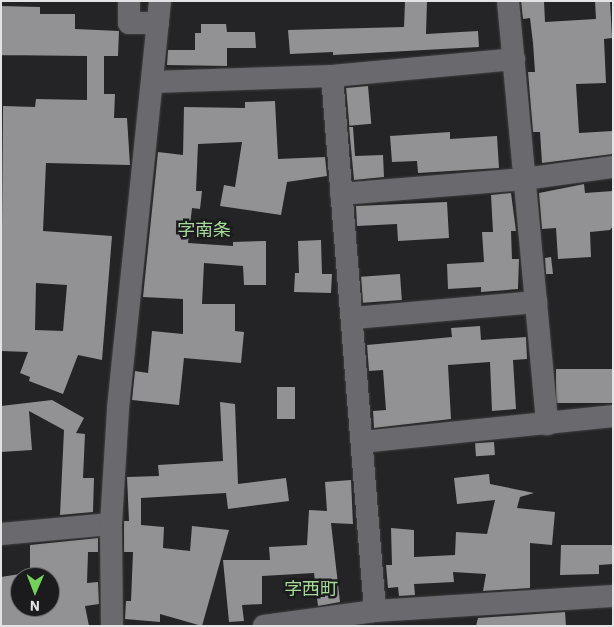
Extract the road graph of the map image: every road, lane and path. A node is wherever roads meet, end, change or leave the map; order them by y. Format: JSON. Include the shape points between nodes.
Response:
{"nodes":[{"id":1,"x":129,"y":1,"type":"edge"},
{"id":2,"x":160,"y":1,"type":"edge"},
{"id":3,"x":508,"y":1,"type":"edge"},
{"id":4,"x":158,"y":23,"type":"junction"},
{"id":5,"x":514,"y":59,"type":"junction"},
{"id":6,"x":332,"y":76,"type":"junction"},
{"id":7,"x":153,"y":82,"type":"junction"},
{"id":8,"x":613,"y":167,"type":"edge"},
{"id":9,"x":524,"y":179,"type":"junction"},
{"id":10,"x":341,"y":194,"type":"junction"},
{"id":11,"x":536,"y":302,"type":"junction"},
{"id":12,"x":353,"y":318,"type":"junction"},
{"id":13,"x":613,"y":416,"type":"edge"},
{"id":14,"x":547,"y":424,"type":"junction"},
{"id":15,"x":362,"y":442,"type":"junction"},
{"id":16,"x":111,"y":524,"type":"junction"},
{"id":17,"x":1,"y":534,"type":"edge"},
{"id":18,"x":613,"y":596,"type":"edge"},
{"id":19,"x":375,"y":611,"type":"junction"},
{"id":20,"x":113,"y":626,"type":"edge"},
{"id":21,"x":264,"y":626,"type":"edge"}],
"edges":[{"from":1,"to":4,"type":"street","via":[[129,24]]},
{"from":2,"to":4,"type":"street"},
{"from":3,"to":5,"type":"street"},
{"from":4,"to":7,"type":"street"},
{"from":5,"to":6,"type":"street"},
{"from":5,"to":9,"type":"street"},
{"from":6,"to":7,"type":"street"},
{"from":6,"to":10,"type":"street"},
{"from":7,"to":16,"type":"street","via":[[118,408]]},
{"from":8,"to":9,"type":"street"},
{"from":9,"to":10,"type":"street"},
{"from":9,"to":11,"type":"street"},
{"from":10,"to":12,"type":"street"},
{"from":11,"to":12,"type":"street"},
{"from":11,"to":14,"type":"street"},
{"from":12,"to":15,"type":"street"},
{"from":13,"to":14,"type":"street"},
{"from":14,"to":15,"type":"street"},
{"from":15,"to":19,"type":"street"},
{"from":16,"to":17,"type":"street"},
{"from":16,"to":20,"type":"street"},
{"from":18,"to":19,"type":"street"},
{"from":19,"to":21,"type":"street"}]}
